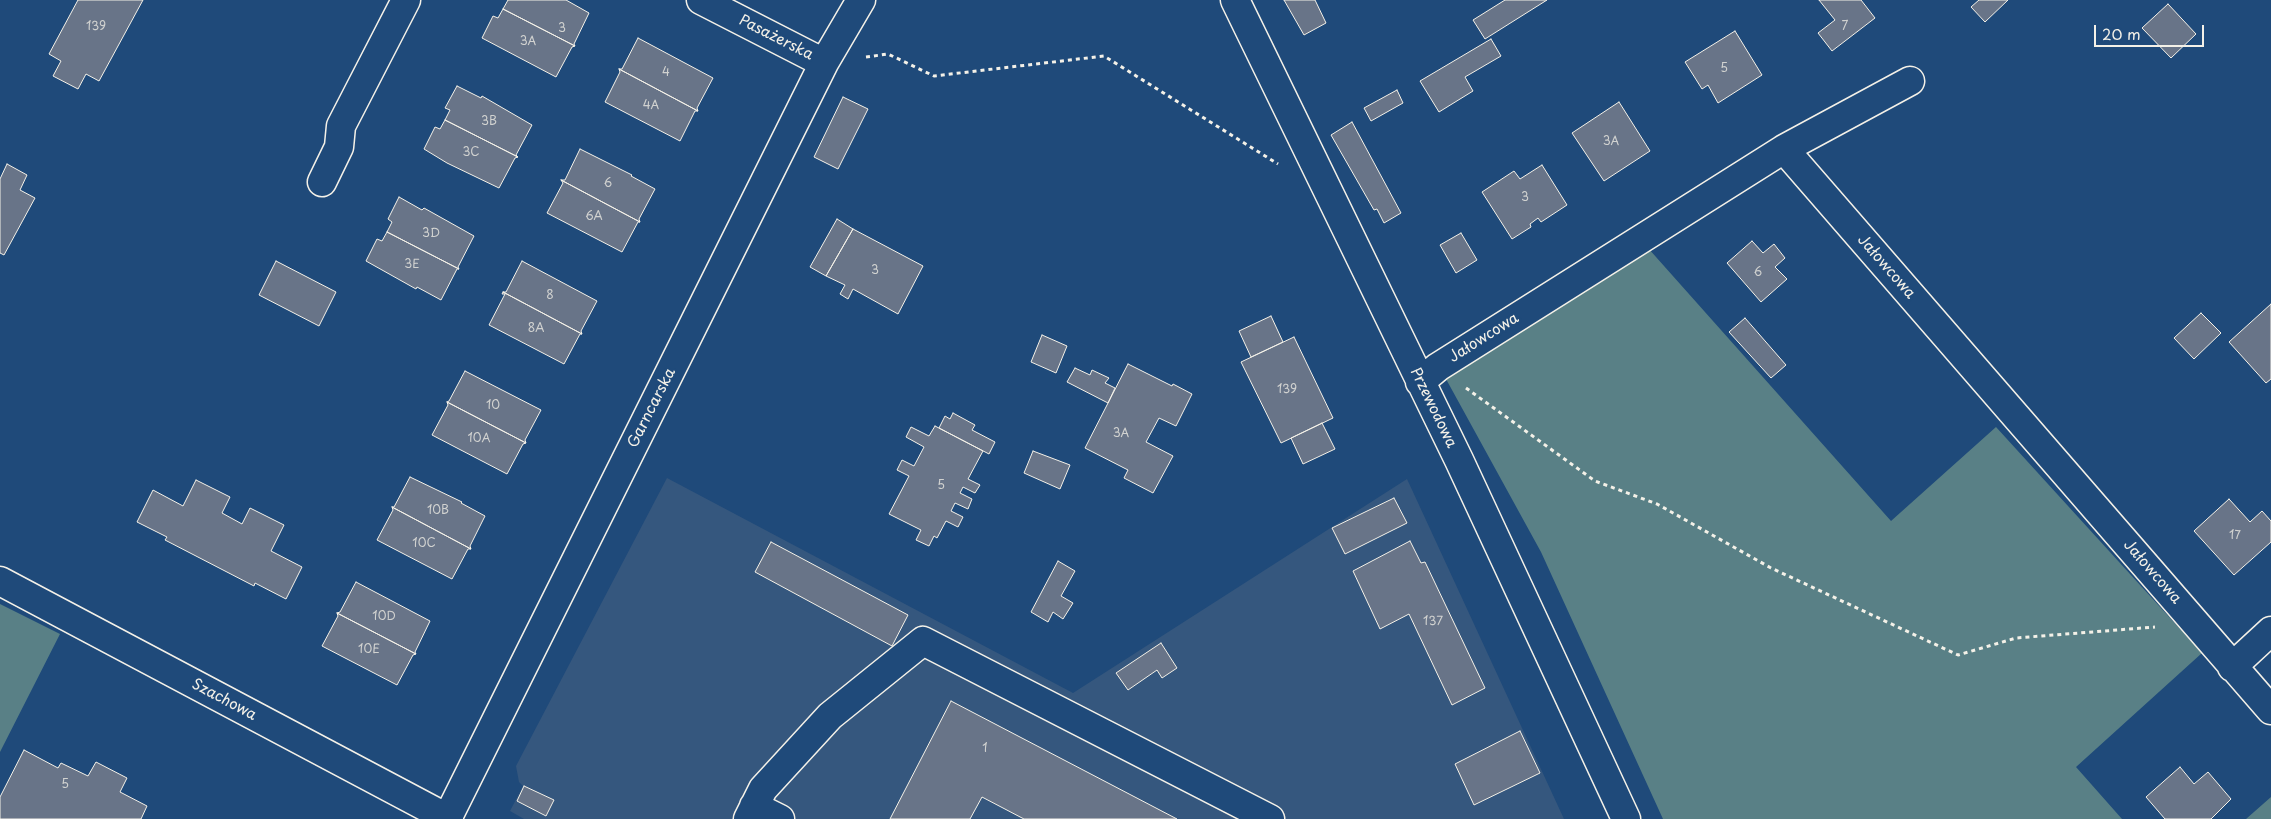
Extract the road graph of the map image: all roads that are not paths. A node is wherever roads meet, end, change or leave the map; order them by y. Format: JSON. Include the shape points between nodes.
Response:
{"nodes":[{"id":1,"x":406,"y":0,"type":"edge"},
{"id":2,"x":701,"y":0,"type":"edge"},
{"id":3,"x":861,"y":0,"type":"edge"},
{"id":4,"x":1235,"y":0,"type":"edge"},
{"id":5,"x":824,"y":63,"type":"junction"},
{"id":6,"x":1910,"y":81,"type":"dead end"},
{"id":7,"x":1784,"y":150,"type":"junction"},
{"id":8,"x":322,"y":182,"type":"dead end"},
{"id":9,"x":1429,"y":375,"type":"junction"},
{"id":10,"x":0,"y":581,"type":"edge"},
{"id":11,"x":2271,"y":631,"type":"edge"},
{"id":12,"x":2232,"y":667,"type":"junction"},
{"id":13,"x":2271,"y":710,"type":"edge"},
{"id":14,"x":751,"y":813,"type":"edge"},
{"id":15,"x":448,"y":819,"type":"edge"},
{"id":16,"x":780,"y":819,"type":"edge"},
{"id":17,"x":1270,"y":819,"type":"edge"},
{"id":18,"x":1626,"y":819,"type":"edge"}],
"edges":[{"from":1,"to":8,"type":"street","via":[[341,126],[339,147]]},
{"from":2,"to":5,"type":"street","name":"Pasażerska"},
{"from":3,"to":5,"type":"street","name":"Garncarska"},
{"from":4,"to":9,"type":"street","name":"Przewodowa","via":[[1310,154]]},
{"from":5,"to":15,"type":"street","name":"Garncarska"},
{"from":6,"to":7,"type":"street"},
{"from":7,"to":9,"type":"street","name":"Jałowcowa"},
{"from":7,"to":12,"type":"street","name":"Jałowcowa"},
{"from":9,"to":18,"type":"street","name":"Przewodowa"},
{"from":10,"to":15,"type":"street","name":"Szachowa"},
{"from":11,"to":12,"type":"street"},
{"from":12,"to":13,"type":"street","name":"Jałowcowa"},
{"from":14,"to":16,"type":"street"},
{"from":14,"to":17,"type":"street","via":[[763,789],[830,716],[923,641]]}]}
